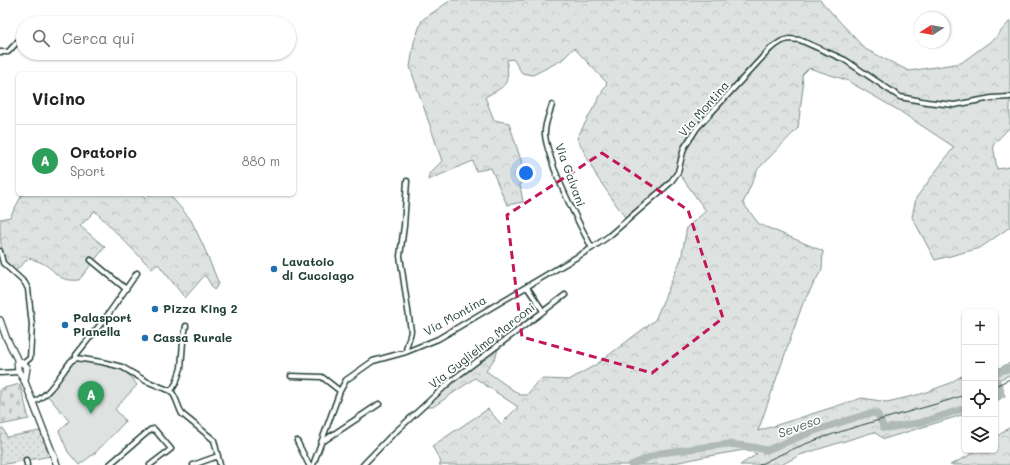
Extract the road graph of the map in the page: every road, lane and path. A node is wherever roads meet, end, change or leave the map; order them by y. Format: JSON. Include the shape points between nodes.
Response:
{"nodes":[{"id":1,"x":16,"y":43,"type":"edge"},
{"id":2,"x":0,"y":52,"type":"edge"},
{"id":3,"x":1010,"y":97,"type":"edge"},
{"id":4,"x":552,"y":106,"type":"dead end"},
{"id":5,"x":407,"y":181,"type":"dead end"},
{"id":6,"x":592,"y":248,"type":"junction"},
{"id":7,"x":0,"y":251,"type":"edge"},
{"id":8,"x":91,"y":260,"type":"dead end"},
{"id":9,"x":137,"y":273,"type":"dead end"},
{"id":10,"x":527,"y":287,"type":"junction"},
{"id":11,"x":126,"y":289,"type":"junction"},
{"id":12,"x":565,"y":295,"type":"dead end"},
{"id":13,"x":543,"y":310,"type":"junction"},
{"id":14,"x":0,"y":320,"type":"edge"},
{"id":15,"x":186,"y":326,"type":"dead end"},
{"id":16,"x":406,"y":352,"type":"junction"},
{"id":17,"x":76,"y":358,"type":"junction"},
{"id":18,"x":20,"y":369,"type":"junction"},
{"id":19,"x":0,"y":372,"type":"edge"},
{"id":20,"x":290,"y":376,"type":"dead end"},
{"id":21,"x":171,"y":391,"type":"junction"},
{"id":22,"x":340,"y":391,"type":"junction"},
{"id":23,"x":32,"y":400,"type":"junction"},
{"id":24,"x":379,"y":404,"type":"dead end"},
{"id":25,"x":323,"y":439,"type":"junction"},
{"id":26,"x":297,"y":441,"type":"dead end"},
{"id":27,"x":218,"y":456,"type":"junction"},
{"id":28,"x":57,"y":465,"type":"edge"},
{"id":29,"x":109,"y":465,"type":"edge"},
{"id":30,"x":150,"y":465,"type":"edge"},
{"id":31,"x":193,"y":465,"type":"edge"},
{"id":32,"x":220,"y":465,"type":"edge"},
{"id":33,"x":309,"y":465,"type":"edge"},
{"id":34,"x":313,"y":465,"type":"edge"},
{"id":35,"x":363,"y":465,"type":"edge"}],
"edges":[{"from":1,"to":2,"type":"street","via":[[8,52]]},
{"from":3,"to":6,"type":"street","name":"Via Montina","via":[[954,105],[900,97],[834,55],[800,40],[782,41],[771,48],[697,128],[684,148],[678,172],[670,183],[610,236]]},
{"from":4,"to":6,"type":"street","name":"Via Galvani","via":[[546,120],[545,134],[551,157],[565,195]]},
{"from":5,"to":16,"type":"street","via":[[400,256],[411,331]]},
{"from":6,"to":10,"type":"street","name":"Via Montina"},
{"from":7,"to":18,"type":"street","via":[[3,263],[25,283],[29,292],[32,325],[30,358]]},
{"from":8,"to":11,"type":"street"},
{"from":9,"to":11,"type":"street"},
{"from":10,"to":13,"type":"street"},
{"from":10,"to":16,"type":"street","name":"Via Montina","via":[[438,339]]},
{"from":11,"to":17,"type":"street"},
{"from":12,"to":13,"type":"street","name":"Via Guglielmo Marconi"},
{"from":13,"to":35,"type":"street","name":"Via Guglielmo Marconi","via":[[452,380]]},
{"from":14,"to":18,"type":"main road"},
{"from":15,"to":21,"type":"street","via":[[181,368]]},
{"from":16,"to":22,"type":"street","name":"Via Montina","via":[[373,361],[346,380]]},
{"from":17,"to":21,"type":"street","via":[[122,367],[146,381]]},
{"from":17,"to":23,"type":"street","via":[[42,397]]},
{"from":18,"to":19,"type":"street"},
{"from":18,"to":23,"type":"main road"},
{"from":20,"to":22,"type":"street","via":[[322,377]]},
{"from":21,"to":27,"type":"street","via":[[182,414],[214,440]]},
{"from":22,"to":25,"type":"street","name":"Via Montina"},
{"from":23,"to":28,"type":"main road"},
{"from":24,"to":25,"type":"street"},
{"from":25,"to":34,"type":"street","name":"Via Montina"},
{"from":26,"to":33,"type":"street"},
{"from":27,"to":31,"type":"street"},
{"from":27,"to":32,"type":"street"},
{"from":29,"to":30,"type":"street","via":[[154,429],[171,449]]}]}
